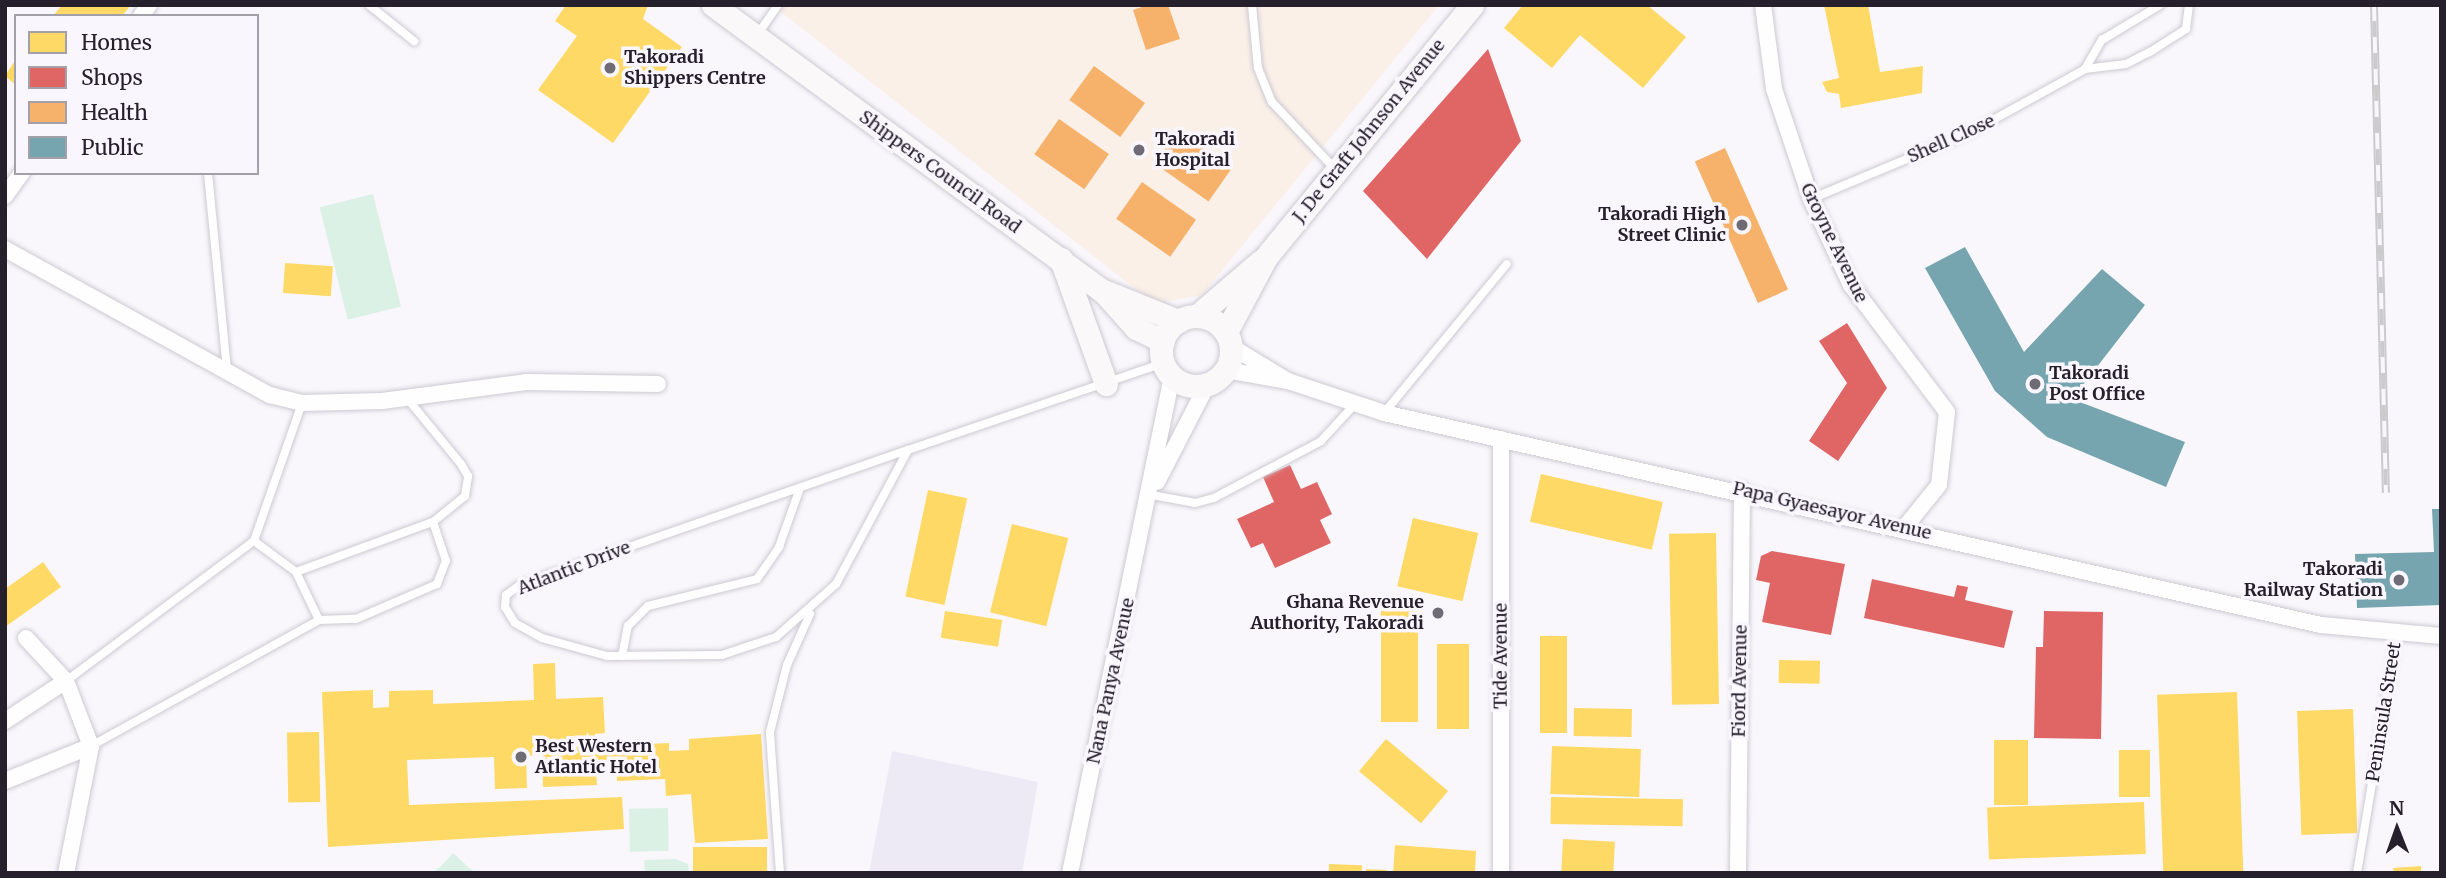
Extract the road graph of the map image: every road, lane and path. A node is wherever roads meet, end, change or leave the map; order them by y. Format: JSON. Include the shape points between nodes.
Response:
{"nodes":[{"id":1,"x":369,"y":5,"type":"edge"},
{"id":2,"x":713,"y":5,"type":"edge"},
{"id":3,"x":778,"y":5,"type":"edge"},
{"id":4,"x":1252,"y":5,"type":"edge"},
{"id":5,"x":1472,"y":5,"type":"edge"},
{"id":6,"x":1763,"y":5,"type":"edge"},
{"id":7,"x":2160,"y":5,"type":"edge"},
{"id":8,"x":2189,"y":5,"type":"edge"},
{"id":9,"x":755,"y":37,"type":"junction"},
{"id":10,"x":414,"y":41,"type":"dead end"},
{"id":11,"x":2085,"y":69,"type":"junction"},
{"id":12,"x":1335,"y":169,"type":"junction"},
{"id":13,"x":21,"y":175,"type":"edge"},
{"id":14,"x":208,"y":175,"type":"edge"},
{"id":15,"x":5,"y":196,"type":"edge"},
{"id":16,"x":1811,"y":199,"type":"junction"},
{"id":17,"x":5,"y":250,"type":"edge"},
{"id":18,"x":1266,"y":257,"type":"junction"},
{"id":19,"x":1061,"y":259,"type":"junction"},
{"id":20,"x":1507,"y":264,"type":"dead end"},
{"id":21,"x":1103,"y":291,"type":"junction"},
{"id":22,"x":1188,"y":318,"type":"junction"},
{"id":23,"x":1229,"y":340,"type":"junction"},
{"id":24,"x":1166,"y":360,"type":"junction"},
{"id":25,"x":227,"y":371,"type":"junction"},
{"id":26,"x":1217,"y":377,"type":"junction"},
{"id":27,"x":1288,"y":381,"type":"junction"},
{"id":28,"x":658,"y":384,"type":"dead end"},
{"id":29,"x":1106,"y":384,"type":"junction"},
{"id":30,"x":406,"y":397,"type":"junction"},
{"id":31,"x":302,"y":403,"type":"junction"},
{"id":32,"x":1356,"y":403,"type":"junction"},
{"id":33,"x":1384,"y":413,"type":"junction"},
{"id":34,"x":1501,"y":439,"type":"junction"},
{"id":35,"x":908,"y":450,"type":"junction"},
{"id":36,"x":800,"y":488,"type":"junction"},
{"id":37,"x":1742,"y":490,"type":"junction"},
{"id":38,"x":1152,"y":492,"type":"junction"},
{"id":39,"x":433,"y":522,"type":"junction"},
{"id":40,"x":1904,"y":528,"type":"junction"},
{"id":41,"x":254,"y":541,"type":"junction"},
{"id":42,"x":296,"y":572,"type":"junction"},
{"id":43,"x":810,"y":612,"type":"junction"},
{"id":44,"x":320,"y":620,"type":"junction"},
{"id":45,"x":2397,"y":633,"type":"junction"},
{"id":46,"x":2441,"y":636,"type":"edge"},
{"id":47,"x":26,"y":638,"type":"dead end"},
{"id":48,"x":622,"y":656,"type":"junction"},
{"id":49,"x":66,"y":681,"type":"junction"},
{"id":50,"x":5,"y":721,"type":"edge"},
{"id":51,"x":91,"y":746,"type":"junction"},
{"id":52,"x":5,"y":781,"type":"edge"},
{"id":53,"x":66,"y":873,"type":"edge"},
{"id":54,"x":780,"y":873,"type":"edge"},
{"id":55,"x":1070,"y":873,"type":"edge"},
{"id":56,"x":1501,"y":873,"type":"edge"},
{"id":57,"x":1738,"y":873,"type":"edge"},
{"id":58,"x":2357,"y":873,"type":"edge"}],
"edges":[{"from":1,"to":10,"type":"lane"},
{"from":2,"to":9,"type":"street","name":"Shippers Council Road"},
{"from":3,"to":9,"type":"lane"},
{"from":4,"to":12,"type":"lane","via":[[1258,68],[1272,102]]},
{"from":5,"to":12,"type":"street","name":"J. De Graft Johnson Avenue"},
{"from":6,"to":16,"type":"street","name":"Groyne Avenue","via":[[1774,89]]},
{"from":7,"to":11,"type":"lane","name":"Shell Close","via":[[2102,40]]},
{"from":8,"to":11,"type":"lane","name":"Shell Close","via":[[2186,29],[2150,52],[2126,64]]},
{"from":9,"to":19,"type":"street","name":"Shippers Council Road"},
{"from":11,"to":16,"type":"lane","name":"Shell Close","via":[[1972,132]]},
{"from":12,"to":18,"type":"street","name":"J. De Graft Johnson Avenue"},
{"from":13,"to":15,"type":"street"},
{"from":14,"to":25,"type":"lane"},
{"from":16,"to":40,"type":"street","name":"Groyne Avenue","via":[[1851,285],[1947,412],[1939,485]]},
{"from":17,"to":25,"type":"street"},
{"from":18,"to":22,"type":"street","name":"J. De Graft Johnson Avenue"},
{"from":18,"to":23,"type":"street","name":"J. De Graft Johnson Avenue"},
{"from":19,"to":21,"type":"street","name":"Shippers Council Road"},
{"from":19,"to":29,"type":"street"},
{"from":20,"to":33,"type":"lane"},
{"from":21,"to":22,"type":"street"},
{"from":21,"to":24,"type":"street","name":"Shippers Council Road"},
{"from":22,"to":23,"type":"street"},
{"from":22,"to":24,"type":"street","name":"J. De Graft Johnson Avenue"},
{"from":23,"to":26,"type":"street","name":"J. De Graft Johnson Avenue"},
{"from":23,"to":27,"type":"street"},
{"from":24,"to":26,"type":"street","name":"Shippers Council Road","via":[[1189,385]]},
{"from":24,"to":29,"type":"lane","name":"Atlantic Drive"},
{"from":24,"to":38,"type":"street","name":"Nana Panya Avenue"},
{"from":25,"to":31,"type":"street"},
{"from":26,"to":27,"type":"street","name":"Papa Gyaesayor Avenue"},
{"from":26,"to":38,"type":"street","name":"Nana Panya Avenue"},
{"from":27,"to":32,"type":"street","name":"Papa Gyaesayor Avenue"},
{"from":28,"to":30,"type":"street","via":[[526,382]]},
{"from":29,"to":35,"type":"lane","name":"Atlantic Drive"},
{"from":30,"to":31,"type":"street"},
{"from":30,"to":39,"type":"lane","via":[[468,476],[466,496]]},
{"from":31,"to":41,"type":"lane"},
{"from":32,"to":33,"type":"street","name":"Papa Gyaesayor Avenue"},
{"from":32,"to":38,"type":"lane","via":[[1321,441],[1214,498],[1195,503]]},
{"from":33,"to":34,"type":"street","name":"Papa Gyaesayor Avenue"},
{"from":34,"to":37,"type":"street","name":"Papa Gyaesayor Avenue"},
{"from":34,"to":56,"type":"street","name":"Tide Avenue"},
{"from":35,"to":36,"type":"lane","name":"Atlantic Drive"},
{"from":35,"to":43,"type":"lane","name":"Atlantic Drive","via":[[836,584]]},
{"from":36,"to":48,"type":"lane","via":[[779,547],[757,579],[648,606],[628,626]]},
{"from":36,"to":48,"type":"lane","name":"Atlantic Drive","via":[[520,585],[506,595],[505,607],[515,623],[542,638]]},
{"from":37,"to":40,"type":"street","name":"Papa Gyaesayor Avenue"},
{"from":37,"to":57,"type":"street","name":"Fiord Avenue"},
{"from":38,"to":55,"type":"street","name":"Nana Panya Avenue"},
{"from":39,"to":42,"type":"lane"},
{"from":39,"to":44,"type":"lane","via":[[446,561],[436,584],[356,619]]},
{"from":40,"to":45,"type":"street","name":"Papa Gyaesayor Avenue","via":[[2321,625]]},
{"from":41,"to":42,"type":"lane"},
{"from":41,"to":49,"type":"lane"},
{"from":42,"to":44,"type":"lane"},
{"from":43,"to":48,"type":"lane","name":"Atlantic Drive","via":[[776,637],[722,654]]},
{"from":43,"to":54,"type":"lane","via":[[787,665],[771,732]]},
{"from":44,"to":51,"type":"lane"},
{"from":45,"to":46,"type":"street","name":"Papa Gyaesayor Avenue"},
{"from":45,"to":58,"type":"lane","name":"Peninsula Street"},
{"from":47,"to":49,"type":"street"},
{"from":49,"to":50,"type":"street"},
{"from":49,"to":51,"type":"street"},
{"from":51,"to":52,"type":"street"},
{"from":51,"to":53,"type":"street"}]}
